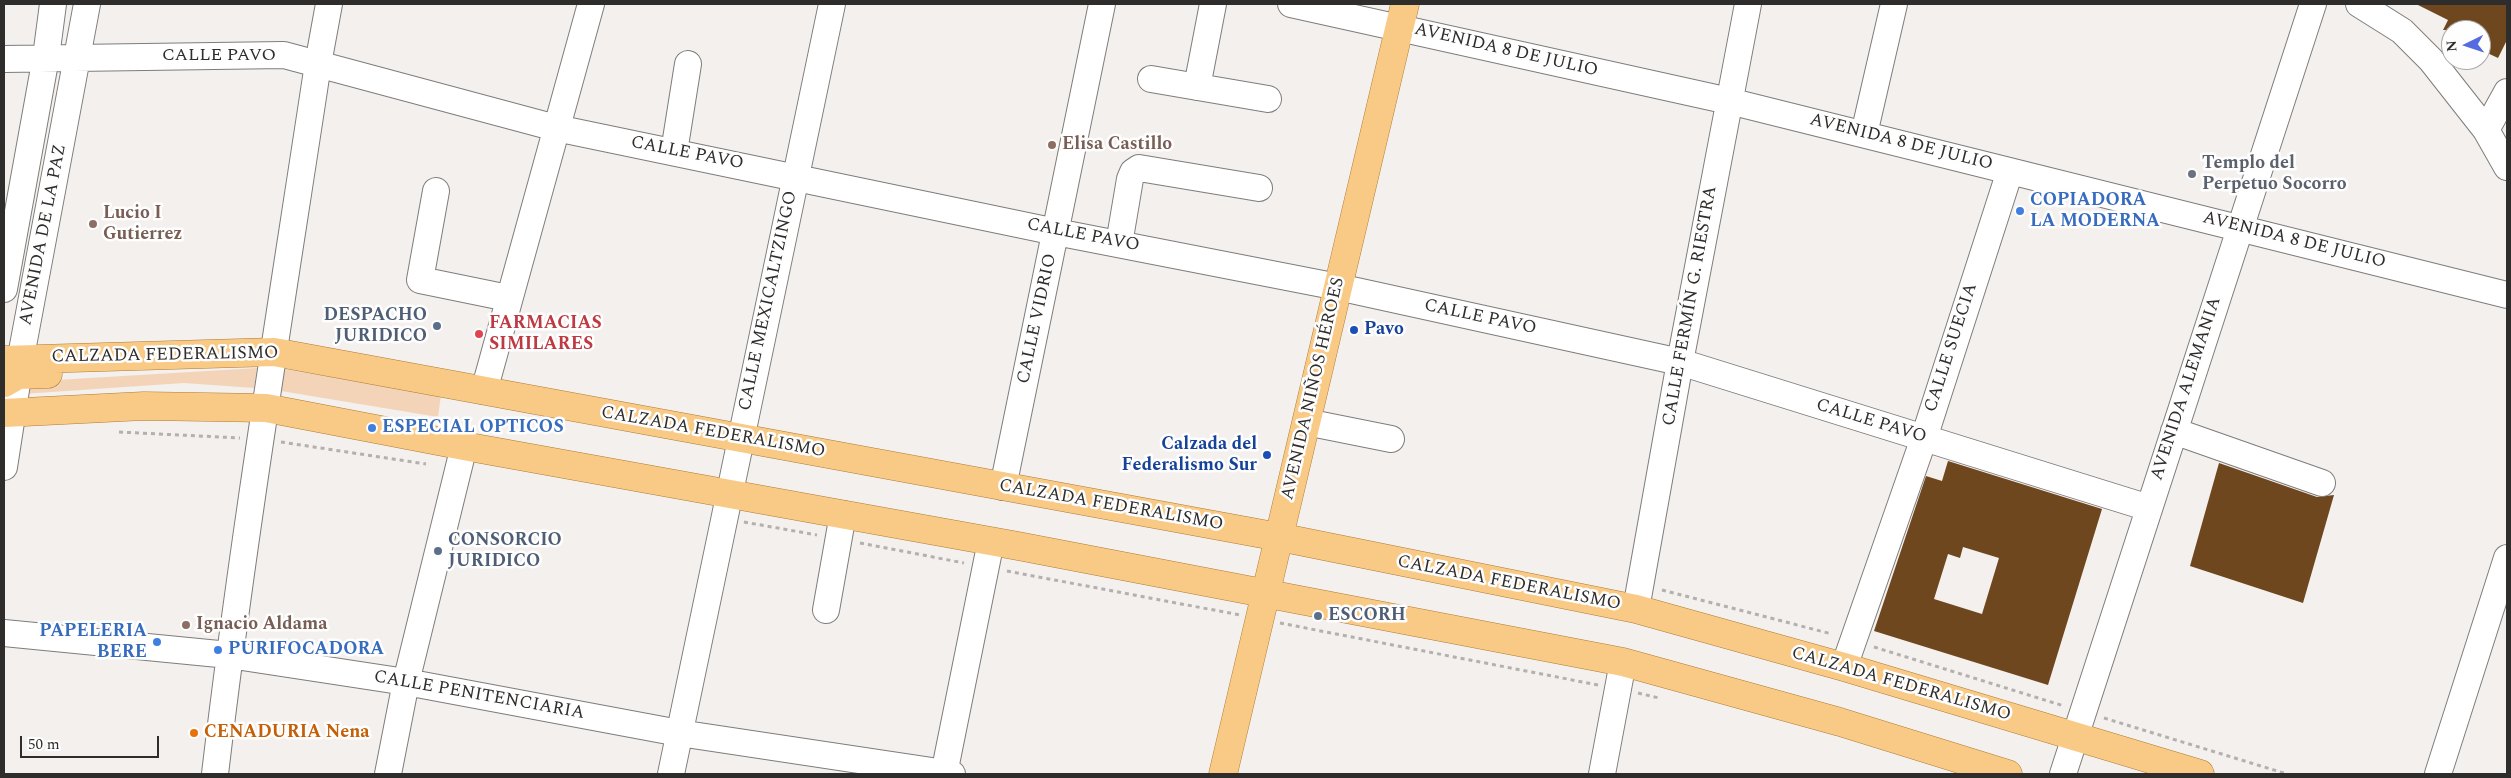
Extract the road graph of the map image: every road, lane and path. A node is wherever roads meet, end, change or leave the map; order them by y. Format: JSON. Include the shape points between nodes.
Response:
{"nodes":[{"id":1,"x":53,"y":4,"type":"edge"},
{"id":2,"x":86,"y":4,"type":"edge"},
{"id":3,"x":329,"y":4,"type":"edge"},
{"id":4,"x":590,"y":4,"type":"edge"},
{"id":5,"x":832,"y":4,"type":"edge"},
{"id":6,"x":1102,"y":4,"type":"edge"},
{"id":7,"x":1213,"y":4,"type":"edge"},
{"id":8,"x":1291,"y":4,"type":"edge"},
{"id":9,"x":1748,"y":4,"type":"edge"},
{"id":10,"x":1894,"y":4,"type":"edge"},
{"id":11,"x":2313,"y":4,"type":"edge"},
{"id":12,"x":2359,"y":4,"type":"edge"},
{"id":13,"x":1402,"y":16,"type":"edge"},
{"id":14,"x":78,"y":56,"type":"junction"},
{"id":15,"x":46,"y":57,"type":"junction"},
{"id":16,"x":4,"y":59,"type":"edge"},
{"id":17,"x":318,"y":64,"type":"junction"},
{"id":18,"x":688,"y":64,"type":"dead end"},
{"id":19,"x":1151,"y":79,"type":"dead end"},
{"id":20,"x":1197,"y":87,"type":"junction"},
{"id":21,"x":2507,"y":92,"type":"edge"},
{"id":22,"x":1268,"y":100,"type":"dead end"},
{"id":23,"x":1729,"y":101,"type":"junction"},
{"id":24,"x":556,"y":128,"type":"junction"},
{"id":25,"x":2486,"y":130,"type":"junction"},
{"id":26,"x":1864,"y":134,"type":"junction"},
{"id":27,"x":674,"y":152,"type":"junction"},
{"id":28,"x":2507,"y":167,"type":"edge"},
{"id":29,"x":2010,"y":171,"type":"junction"},
{"id":30,"x":794,"y":176,"type":"junction"},
{"id":31,"x":1259,"y":188,"type":"dead end"},
{"id":32,"x":436,"y":190,"type":"dead end"},
{"id":33,"x":2240,"y":228,"type":"junction"},
{"id":34,"x":1056,"y":232,"type":"junction"},
{"id":35,"x":1119,"y":244,"type":"junction"},
{"id":36,"x":7,"y":251,"type":"edge"},
{"id":37,"x":1338,"y":286,"type":"junction"},
{"id":38,"x":4,"y":289,"type":"edge"},
{"id":39,"x":2507,"y":295,"type":"edge"},
{"id":40,"x":508,"y":298,"type":"junction"},
{"id":41,"x":266,"y":352,"type":"junction"},
{"id":42,"x":1680,"y":362,"type":"junction"},
{"id":43,"x":12,"y":369,"type":"edge"},
{"id":44,"x":484,"y":391,"type":"junction"},
{"id":45,"x":266,"y":408,"type":"junction"},
{"id":46,"x":8,"y":413,"type":"edge"},
{"id":47,"x":1306,"y":422,"type":"junction"},
{"id":48,"x":2174,"y":431,"type":"junction"},
{"id":49,"x":740,"y":438,"type":"junction"},
{"id":50,"x":1924,"y":438,"type":"junction"},
{"id":51,"x":1391,"y":439,"type":"dead end"},
{"id":52,"x":464,"y":446,"type":"junction"},
{"id":53,"x":4,"y":468,"type":"edge"},
{"id":54,"x":2322,"y":483,"type":"dead end"},
{"id":55,"x":1003,"y":487,"type":"junction"},
{"id":56,"x":729,"y":494,"type":"junction"},
{"id":57,"x":2149,"y":508,"type":"junction"},
{"id":58,"x":843,"y":514,"type":"junction"},
{"id":59,"x":1279,"y":537,"type":"junction"},
{"id":60,"x":991,"y":541,"type":"junction"},
{"id":61,"x":2507,"y":558,"type":"edge"},
{"id":62,"x":1266,"y":594,"type":"junction"},
{"id":63,"x":826,"y":610,"type":"dead end"},
{"id":64,"x":1636,"y":610,"type":"junction"},
{"id":65,"x":4,"y":633,"type":"edge"},
{"id":66,"x":229,"y":655,"type":"junction"},
{"id":67,"x":1623,"y":662,"type":"junction"},
{"id":68,"x":1844,"y":667,"type":"junction"},
{"id":69,"x":406,"y":682,"type":"junction"},
{"id":70,"x":680,"y":733,"type":"junction"},
{"id":71,"x":2073,"y":742,"type":"junction"},
{"id":72,"x":1967,"y":768,"type":"edge"},
{"id":73,"x":215,"y":774,"type":"edge"},
{"id":74,"x":388,"y":774,"type":"edge"},
{"id":75,"x":671,"y":774,"type":"edge"},
{"id":76,"x":947,"y":774,"type":"edge"},
{"id":77,"x":1223,"y":774,"type":"edge"},
{"id":78,"x":1602,"y":774,"type":"edge"},
{"id":79,"x":2008,"y":774,"type":"edge"},
{"id":80,"x":2062,"y":774,"type":"edge"},
{"id":81,"x":2160,"y":774,"type":"edge"},
{"id":82,"x":2200,"y":774,"type":"edge"},
{"id":83,"x":2438,"y":774,"type":"edge"}],
"edges":[{"from":1,"to":15,"type":"street","name":"AVENIDA DE LA PAZ"},
{"from":2,"to":14,"type":"street","name":"AVENIDA DE LA PAZ"},
{"from":3,"to":17,"type":"street"},
{"from":4,"to":24,"type":"street"},
{"from":5,"to":30,"type":"street","name":"CALLE MEXICALTZINGO"},
{"from":6,"to":34,"type":"street","name":"CALLE VIDRIO"},
{"from":7,"to":20,"type":"street"},
{"from":8,"to":13,"type":"street","name":"AVENIDA 8 DE JULIO"},
{"from":9,"to":23,"type":"street","name":"CALLE FERMÍN G. RIESTRA"},
{"from":10,"to":26,"type":"street"},
{"from":11,"to":33,"type":"street","name":"AVENIDA ALEMANIA"},
{"from":12,"to":25,"type":"street","via":[[2408,37],[2431,60]]},
{"from":13,"to":23,"type":"street","name":"AVENIDA 8 DE JULIO"},
{"from":13,"to":37,"type":"main road","name":"AVENIDA NIÑOS HÉROES"},
{"from":14,"to":15,"type":"street","name":"CALLE PAVO"},
{"from":14,"to":17,"type":"street","name":"CALLE PAVO","via":[[264,54]]},
{"from":14,"to":43,"type":"street","name":"AVENIDA DE LA PAZ"},
{"from":15,"to":16,"type":"street","name":"CALLE PAVO"},
{"from":15,"to":36,"type":"street","name":"AVENIDA DE LA PAZ"},
{"from":17,"to":24,"type":"street","name":"CALLE PAVO"},
{"from":17,"to":41,"type":"street"},
{"from":18,"to":27,"type":"street"},
{"from":19,"to":20,"type":"street"},
{"from":20,"to":22,"type":"street"},
{"from":21,"to":25,"type":"street"},
{"from":23,"to":26,"type":"street","name":"AVENIDA 8 DE JULIO"},
{"from":23,"to":42,"type":"street","name":"CALLE FERMÍN G. RIESTRA"},
{"from":24,"to":27,"type":"street","name":"CALLE PAVO"},
{"from":24,"to":40,"type":"street"},
{"from":25,"to":28,"type":"street"},
{"from":26,"to":29,"type":"street","name":"AVENIDA 8 DE JULIO"},
{"from":27,"to":30,"type":"street","name":"CALLE PAVO"},
{"from":29,"to":33,"type":"street","name":"AVENIDA 8 DE JULIO"},
{"from":29,"to":50,"type":"street","name":"CALLE SUECIA"},
{"from":30,"to":34,"type":"street","name":"CALLE PAVO"},
{"from":30,"to":49,"type":"street","name":"CALLE MEXICALTZINGO"},
{"from":31,"to":35,"type":"street","via":[[1139,168],[1130,179]]},
{"from":32,"to":40,"type":"street","via":[[420,280]]},
{"from":33,"to":39,"type":"street","name":"AVENIDA 8 DE JULIO"},
{"from":33,"to":48,"type":"street","name":"AVENIDA ALEMANIA"},
{"from":34,"to":35,"type":"street","name":"CALLE PAVO"},
{"from":34,"to":55,"type":"street","name":"CALLE VIDRIO"},
{"from":35,"to":37,"type":"street","name":"CALLE PAVO"},
{"from":36,"to":38,"type":"street","name":"AVENIDA DE LA PAZ"},
{"from":37,"to":42,"type":"street","name":"CALLE PAVO"},
{"from":37,"to":47,"type":"main road","name":"AVENIDA NIÑOS HÉROES"},
{"from":40,"to":44,"type":"street"},
{"from":41,"to":43,"type":"main road","name":"CALZADA FEDERALISMO"},
{"from":41,"to":44,"type":"main road","name":"CALZADA FEDERALISMO"},
{"from":41,"to":45,"type":"street"},
{"from":42,"to":50,"type":"street","name":"CALLE PAVO"},
{"from":42,"to":64,"type":"street","name":"CALLE FERMÍN G. RIESTRA"},
{"from":43,"to":46,"type":"street","name":"AVENIDA DE LA PAZ"},
{"from":44,"to":49,"type":"main road","name":"CALZADA FEDERALISMO"},
{"from":45,"to":46,"type":"main road","via":[[144,406]]},
{"from":45,"to":52,"type":"main road"},
{"from":45,"to":66,"type":"street"},
{"from":46,"to":53,"type":"street","name":"AVENIDA DE LA PAZ"},
{"from":47,"to":51,"type":"street"},
{"from":47,"to":59,"type":"main road","name":"AVENIDA NIÑOS HÉROES"},
{"from":48,"to":54,"type":"street"},
{"from":48,"to":57,"type":"street","name":"AVENIDA ALEMANIA"},
{"from":49,"to":55,"type":"main road","name":"CALZADA FEDERALISMO"},
{"from":49,"to":56,"type":"street","name":"CALLE MEXICALTZINGO"},
{"from":50,"to":57,"type":"street","name":"CALLE PAVO"},
{"from":50,"to":68,"type":"street","name":"CALLE SUECIA"},
{"from":52,"to":56,"type":"main road"},
{"from":52,"to":69,"type":"street"},
{"from":55,"to":59,"type":"main road","name":"CALZADA FEDERALISMO"},
{"from":56,"to":58,"type":"main road"},
{"from":56,"to":70,"type":"street","name":"CALLE MEXICALTZINGO"},
{"from":57,"to":71,"type":"street","name":"AVENIDA ALEMANIA"},
{"from":58,"to":60,"type":"main road"},
{"from":58,"to":63,"type":"street"},
{"from":59,"to":62,"type":"main road","name":"AVENIDA NIÑOS HÉROES"},
{"from":59,"to":64,"type":"main road","name":"CALZADA FEDERALISMO"},
{"from":60,"to":62,"type":"main road"},
{"from":60,"to":76,"type":"street"},
{"from":61,"to":83,"type":"street"},
{"from":62,"to":67,"type":"main road"},
{"from":62,"to":77,"type":"main road","name":"AVENIDA NIÑOS HÉROES"},
{"from":64,"to":68,"type":"main road","name":"CALZADA FEDERALISMO"},
{"from":65,"to":66,"type":"street","name":"CALLE PENITENCIARIA"},
{"from":66,"to":69,"type":"street","name":"CALLE PENITENCIARIA"},
{"from":66,"to":73,"type":"street"},
{"from":67,"to":72,"type":"main road","via":[[1840,722]]},
{"from":67,"to":78,"type":"street"},
{"from":68,"to":71,"type":"main road","name":"CALZADA FEDERALISMO"},
{"from":69,"to":70,"type":"street","name":"CALLE PENITENCIARIA"},
{"from":69,"to":74,"type":"street"},
{"from":70,"to":75,"type":"street","name":"CALLE MEXICALTZINGO"},
{"from":70,"to":76,"type":"street","name":"CALLE PENITENCIARIA"},
{"from":71,"to":80,"type":"street","name":"AVENIDA ALEMANIA"},
{"from":71,"to":81,"type":"main road"},
{"from":71,"to":82,"type":"main road","name":"CALZADA FEDERALISMO"},
{"from":72,"to":79,"type":"main road"}]}
